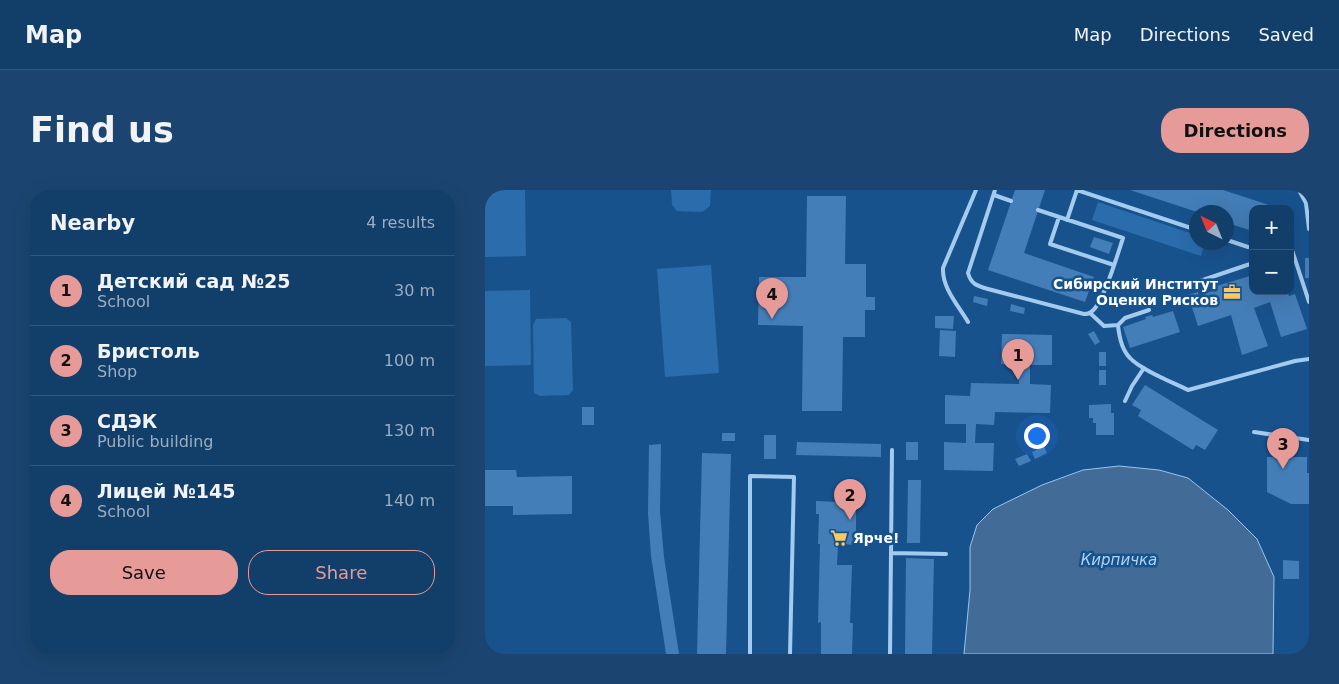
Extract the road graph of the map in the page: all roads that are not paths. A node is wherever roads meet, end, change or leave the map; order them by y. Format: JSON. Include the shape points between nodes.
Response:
{"nodes":[{"id":1,"x":976,"y":190,"type":"edge"},
{"id":2,"x":995,"y":190,"type":"edge"},
{"id":3,"x":1299,"y":190,"type":"edge"},
{"id":4,"x":994,"y":195,"type":"junction"},
{"id":5,"x":1011,"y":201,"type":"dead end"},
{"id":6,"x":1038,"y":210,"type":"dead end"},
{"id":7,"x":1309,"y":215,"type":"edge"},
{"id":8,"x":1059,"y":217,"type":"junction"},
{"id":9,"x":1067,"y":220,"type":"junction"},
{"id":10,"x":1189,"y":227,"type":"edge"},
{"id":11,"x":1309,"y":229,"type":"edge"},
{"id":12,"x":1234,"y":242,"type":"edge"},
{"id":13,"x":1248,"y":247,"type":"dead end"},
{"id":14,"x":1294,"y":256,"type":"edge"},
{"id":15,"x":1249,"y":264,"type":"edge"},
{"id":16,"x":1114,"y":265,"type":"junction"},
{"id":17,"x":1200,"y":281,"type":"dead end"},
{"id":18,"x":1309,"y":302,"type":"edge"},
{"id":19,"x":1149,"y":310,"type":"dead end"},
{"id":20,"x":1090,"y":313,"type":"junction"},
{"id":21,"x":968,"y":322,"type":"dead end"},
{"id":22,"x":1118,"y":325,"type":"junction"},
{"id":23,"x":1309,"y":359,"type":"edge"},
{"id":24,"x":1144,"y":368,"type":"junction"},
{"id":25,"x":1125,"y":402,"type":"dead end"},
{"id":26,"x":1254,"y":432,"type":"dead end"},
{"id":27,"x":1309,"y":440,"type":"edge"},
{"id":28,"x":892,"y":450,"type":"dead end"},
{"id":29,"x":891,"y":553,"type":"junction"},
{"id":30,"x":946,"y":554,"type":"dead end"},
{"id":31,"x":750,"y":654,"type":"edge"},
{"id":32,"x":790,"y":654,"type":"edge"},
{"id":33,"x":890,"y":654,"type":"edge"}],
"edges":[{"from":1,"to":21,"type":"lane","via":[[943,268],[946,286]]},
{"from":2,"to":4,"type":"lane"},
{"from":3,"to":7,"type":"lane"},
{"from":4,"to":5,"type":"lane"},
{"from":4,"to":20,"type":"lane","via":[[968,273],[970,281],[988,290]]},
{"from":6,"to":8,"type":"lane"},
{"from":7,"to":11,"type":"lane"},
{"from":8,"to":9,"type":"lane"},
{"from":8,"to":16,"type":"lane","via":[[1050,244]]},
{"from":9,"to":10,"type":"lane","via":[[1077,190]]},
{"from":9,"to":16,"type":"lane","via":[[1123,238]]},
{"from":12,"to":13,"type":"lane"},
{"from":14,"to":18,"type":"lane"},
{"from":15,"to":17,"type":"lane"},
{"from":16,"to":20,"type":"lane"},
{"from":19,"to":22,"type":"lane","via":[[1125,318]]},
{"from":20,"to":22,"type":"lane","via":[[1104,326]]},
{"from":22,"to":24,"type":"lane","via":[[1125,350]]},
{"from":23,"to":24,"type":"lane","via":[[1188,390]]},
{"from":24,"to":25,"type":"lane"},
{"from":26,"to":27,"type":"lane"},
{"from":28,"to":29,"type":"lane"},
{"from":29,"to":30,"type":"lane"},
{"from":29,"to":33,"type":"lane"},
{"from":31,"to":32,"type":"lane","via":[[750,476],[795,477]]}]}
